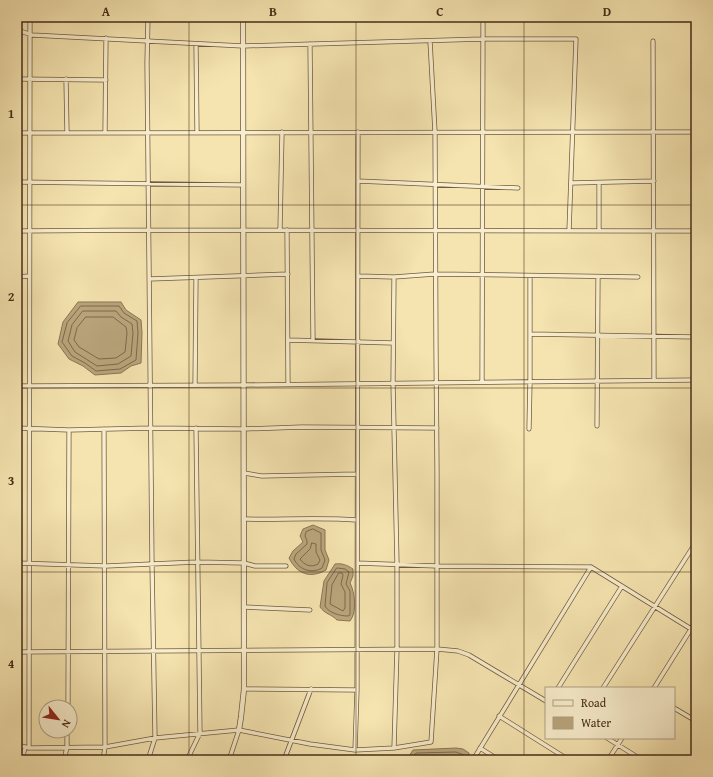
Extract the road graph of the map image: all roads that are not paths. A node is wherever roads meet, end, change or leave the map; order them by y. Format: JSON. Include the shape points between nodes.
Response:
{"nodes":[{"id":1,"x":30,"y":17,"type":"edge"},
{"id":2,"x":148,"y":17,"type":"edge"},
{"id":3,"x":243,"y":17,"type":"edge"},
{"id":4,"x":483,"y":23,"type":"dead end"},
{"id":5,"x":17,"y":30,"type":"edge"},
{"id":6,"x":30,"y":34,"type":"junction"},
{"id":7,"x":106,"y":38,"type":"junction"},
{"id":8,"x":482,"y":39,"type":"junction"},
{"id":9,"x":430,"y":40,"type":"junction"},
{"id":10,"x":147,"y":41,"type":"junction"},
{"id":11,"x":653,"y":41,"type":"dead end"},
{"id":12,"x":196,"y":44,"type":"junction"},
{"id":13,"x":310,"y":44,"type":"junction"},
{"id":14,"x":243,"y":46,"type":"junction"},
{"id":15,"x":17,"y":79,"type":"edge"},
{"id":16,"x":30,"y":79,"type":"junction"},
{"id":17,"x":66,"y":79,"type":"junction"},
{"id":18,"x":106,"y":80,"type":"junction"},
{"id":19,"x":282,"y":132,"type":"junction"},
{"id":20,"x":311,"y":132,"type":"junction"},
{"id":21,"x":358,"y":132,"type":"junction"},
{"id":22,"x":435,"y":132,"type":"junction"},
{"id":23,"x":482,"y":132,"type":"junction"},
{"id":24,"x":573,"y":132,"type":"junction"},
{"id":25,"x":654,"y":132,"type":"junction"},
{"id":26,"x":696,"y":132,"type":"edge"},
{"id":27,"x":17,"y":133,"type":"edge"},
{"id":28,"x":29,"y":133,"type":"junction"},
{"id":29,"x":68,"y":133,"type":"junction"},
{"id":30,"x":105,"y":133,"type":"junction"},
{"id":31,"x":148,"y":133,"type":"junction"},
{"id":32,"x":197,"y":133,"type":"junction"},
{"id":33,"x":243,"y":133,"type":"junction"},
{"id":34,"x":29,"y":181,"type":"junction"},
{"id":35,"x":358,"y":181,"type":"junction"},
{"id":36,"x":654,"y":181,"type":"junction"},
{"id":37,"x":17,"y":182,"type":"edge"},
{"id":38,"x":571,"y":183,"type":"junction"},
{"id":39,"x":599,"y":183,"type":"junction"},
{"id":40,"x":148,"y":184,"type":"junction"},
{"id":41,"x":243,"y":185,"type":"junction"},
{"id":42,"x":435,"y":185,"type":"junction"},
{"id":43,"x":482,"y":187,"type":"junction"},
{"id":44,"x":518,"y":188,"type":"dead end"},
{"id":45,"x":149,"y":230,"type":"junction"},
{"id":46,"x":243,"y":230,"type":"junction"},
{"id":47,"x":280,"y":230,"type":"junction"},
{"id":48,"x":287,"y":230,"type":"junction"},
{"id":49,"x":312,"y":230,"type":"junction"},
{"id":50,"x":358,"y":230,"type":"junction"},
{"id":51,"x":17,"y":231,"type":"edge"},
{"id":52,"x":29,"y":231,"type":"junction"},
{"id":53,"x":435,"y":231,"type":"junction"},
{"id":54,"x":482,"y":231,"type":"junction"},
{"id":55,"x":569,"y":231,"type":"junction"},
{"id":56,"x":598,"y":231,"type":"junction"},
{"id":57,"x":654,"y":231,"type":"junction"},
{"id":58,"x":696,"y":231,"type":"edge"},
{"id":59,"x":288,"y":274,"type":"junction"},
{"id":60,"x":435,"y":274,"type":"junction"},
{"id":61,"x":482,"y":275,"type":"junction"},
{"id":62,"x":29,"y":276,"type":"junction"},
{"id":63,"x":243,"y":276,"type":"junction"},
{"id":64,"x":358,"y":276,"type":"junction"},
{"id":65,"x":530,"y":276,"type":"junction"},
{"id":66,"x":17,"y":277,"type":"edge"},
{"id":67,"x":394,"y":277,"type":"junction"},
{"id":68,"x":638,"y":277,"type":"dead end"},
{"id":69,"x":196,"y":278,"type":"junction"},
{"id":70,"x":598,"y":278,"type":"junction"},
{"id":71,"x":149,"y":279,"type":"junction"},
{"id":72,"x":530,"y":334,"type":"junction"},
{"id":73,"x":597,"y":335,"type":"junction"},
{"id":74,"x":654,"y":336,"type":"junction"},
{"id":75,"x":696,"y":337,"type":"edge"},
{"id":76,"x":288,"y":340,"type":"junction"},
{"id":77,"x":313,"y":340,"type":"junction"},
{"id":78,"x":357,"y":342,"type":"junction"},
{"id":79,"x":393,"y":343,"type":"junction"},
{"id":80,"x":654,"y":380,"type":"junction"},
{"id":81,"x":696,"y":380,"type":"edge"},
{"id":82,"x":597,"y":381,"type":"junction"},
{"id":83,"x":482,"y":382,"type":"junction"},
{"id":84,"x":530,"y":382,"type":"junction"},
{"id":85,"x":393,"y":383,"type":"junction"},
{"id":86,"x":436,"y":383,"type":"junction"},
{"id":87,"x":288,"y":384,"type":"junction"},
{"id":88,"x":357,"y":384,"type":"junction"},
{"id":89,"x":151,"y":385,"type":"junction"},
{"id":90,"x":195,"y":385,"type":"junction"},
{"id":91,"x":243,"y":385,"type":"junction"},
{"id":92,"x":17,"y":386,"type":"edge"},
{"id":93,"x":29,"y":386,"type":"junction"},
{"id":94,"x":596,"y":426,"type":"dead end"},
{"id":95,"x":17,"y":428,"type":"edge"},
{"id":96,"x":29,"y":428,"type":"junction"},
{"id":97,"x":151,"y":428,"type":"junction"},
{"id":98,"x":196,"y":428,"type":"junction"},
{"id":99,"x":357,"y":428,"type":"junction"},
{"id":100,"x":394,"y":428,"type":"junction"},
{"id":101,"x":437,"y":428,"type":"junction"},
{"id":102,"x":104,"y":429,"type":"junction"},
{"id":103,"x":244,"y":429,"type":"junction"},
{"id":104,"x":528,"y":429,"type":"dead end"},
{"id":105,"x":70,"y":430,"type":"junction"},
{"id":106,"x":244,"y":473,"type":"junction"},
{"id":107,"x":357,"y":474,"type":"junction"},
{"id":108,"x":244,"y":519,"type":"junction"},
{"id":109,"x":357,"y":520,"type":"junction"},
{"id":110,"x":696,"y":542,"type":"edge"},
{"id":111,"x":198,"y":562,"type":"junction"},
{"id":112,"x":17,"y":563,"type":"edge"},
{"id":113,"x":29,"y":563,"type":"junction"},
{"id":114,"x":244,"y":563,"type":"junction"},
{"id":115,"x":357,"y":563,"type":"junction"},
{"id":116,"x":152,"y":564,"type":"junction"},
{"id":117,"x":397,"y":564,"type":"junction"},
{"id":118,"x":68,"y":565,"type":"junction"},
{"id":119,"x":104,"y":566,"type":"junction"},
{"id":120,"x":286,"y":566,"type":"dead end"},
{"id":121,"x":436,"y":566,"type":"junction"},
{"id":122,"x":591,"y":567,"type":"junction"},
{"id":123,"x":622,"y":586,"type":"junction"},
{"id":124,"x":655,"y":606,"type":"junction"},
{"id":125,"x":244,"y":607,"type":"junction"},
{"id":126,"x":310,"y":610,"type":"dead end"},
{"id":127,"x":696,"y":621,"type":"edge"},
{"id":128,"x":692,"y":629,"type":"junction"},
{"id":129,"x":696,"y":632,"type":"edge"},
{"id":130,"x":437,"y":648,"type":"junction"},
{"id":131,"x":397,"y":649,"type":"junction"},
{"id":132,"x":198,"y":650,"type":"junction"},
{"id":133,"x":243,"y":650,"type":"junction"},
{"id":134,"x":357,"y":650,"type":"junction"},
{"id":135,"x":29,"y":651,"type":"junction"},
{"id":136,"x":68,"y":651,"type":"junction"},
{"id":137,"x":154,"y":651,"type":"junction"},
{"id":138,"x":17,"y":652,"type":"edge"},
{"id":139,"x":105,"y":652,"type":"junction"},
{"id":140,"x":518,"y":684,"type":"junction"},
{"id":141,"x":559,"y":687,"type":"edge"},
{"id":142,"x":604,"y":687,"type":"edge"},
{"id":143,"x":655,"y":687,"type":"edge"},
{"id":144,"x":244,"y":689,"type":"junction"},
{"id":145,"x":311,"y":689,"type":"junction"},
{"id":146,"x":357,"y":690,"type":"junction"},
{"id":147,"x":68,"y":699,"type":"edge"},
{"id":148,"x":545,"y":700,"type":"edge"},
{"id":149,"x":675,"y":709,"type":"edge"},
{"id":150,"x":499,"y":716,"type":"junction"},
{"id":151,"x":696,"y":721,"type":"edge"},
{"id":152,"x":239,"y":730,"type":"junction"},
{"id":153,"x":200,"y":733,"type":"junction"},
{"id":154,"x":155,"y":738,"type":"junction"},
{"id":155,"x":67,"y":739,"type":"edge"},
{"id":156,"x":609,"y":739,"type":"edge"},
{"id":157,"x":621,"y":739,"type":"edge"},
{"id":158,"x":292,"y":740,"type":"junction"},
{"id":159,"x":17,"y":744,"type":"edge"},
{"id":160,"x":618,"y":745,"type":"junction"},
{"id":161,"x":67,"y":747,"type":"junction"},
{"id":162,"x":105,"y":747,"type":"junction"},
{"id":163,"x":27,"y":748,"type":"junction"},
{"id":164,"x":394,"y":748,"type":"junction"},
{"id":165,"x":480,"y":748,"type":"junction"},
{"id":166,"x":355,"y":750,"type":"junction"},
{"id":167,"x":22,"y":760,"type":"edge"},
{"id":168,"x":64,"y":760,"type":"edge"},
{"id":169,"x":103,"y":760,"type":"edge"},
{"id":170,"x":148,"y":760,"type":"edge"},
{"id":171,"x":187,"y":760,"type":"edge"},
{"id":172,"x":229,"y":760,"type":"edge"},
{"id":173,"x":284,"y":760,"type":"edge"},
{"id":174,"x":473,"y":760,"type":"edge"},
{"id":175,"x":499,"y":760,"type":"edge"},
{"id":176,"x":569,"y":760,"type":"edge"},
{"id":177,"x":608,"y":760,"type":"edge"},
{"id":178,"x":642,"y":760,"type":"edge"}],
"edges":[{"from":1,"to":6,"type":"street"},
{"from":2,"to":10,"type":"street"},
{"from":3,"to":14,"type":"street"},
{"from":4,"to":8,"type":"street"},
{"from":5,"to":6,"type":"street"},
{"from":6,"to":7,"type":"street"},
{"from":6,"to":16,"type":"street"},
{"from":7,"to":10,"type":"street"},
{"from":7,"to":18,"type":"street"},
{"from":8,"to":9,"type":"street"},
{"from":8,"to":23,"type":"street"},
{"from":8,"to":24,"type":"street","via":[[576,39]]},
{"from":9,"to":13,"type":"street"},
{"from":9,"to":22,"type":"street"},
{"from":10,"to":12,"type":"street"},
{"from":10,"to":31,"type":"street"},
{"from":11,"to":25,"type":"street"},
{"from":12,"to":14,"type":"street"},
{"from":12,"to":32,"type":"street"},
{"from":13,"to":14,"type":"street"},
{"from":13,"to":20,"type":"street"},
{"from":14,"to":33,"type":"street"},
{"from":15,"to":16,"type":"street"},
{"from":16,"to":17,"type":"street"},
{"from":16,"to":28,"type":"street"},
{"from":17,"to":18,"type":"street"},
{"from":17,"to":29,"type":"street"},
{"from":18,"to":30,"type":"street"},
{"from":19,"to":20,"type":"street"},
{"from":19,"to":33,"type":"street"},
{"from":19,"to":47,"type":"street"},
{"from":20,"to":21,"type":"street"},
{"from":20,"to":49,"type":"street"},
{"from":21,"to":22,"type":"street"},
{"from":21,"to":35,"type":"street"},
{"from":22,"to":23,"type":"street"},
{"from":22,"to":42,"type":"street"},
{"from":23,"to":24,"type":"street"},
{"from":23,"to":43,"type":"street"},
{"from":24,"to":25,"type":"street"},
{"from":24,"to":38,"type":"street"},
{"from":25,"to":26,"type":"street"},
{"from":25,"to":36,"type":"street"},
{"from":27,"to":28,"type":"street"},
{"from":28,"to":29,"type":"street"},
{"from":28,"to":34,"type":"street"},
{"from":29,"to":30,"type":"street"},
{"from":30,"to":31,"type":"street"},
{"from":31,"to":32,"type":"street"},
{"from":31,"to":40,"type":"street"},
{"from":32,"to":33,"type":"street"},
{"from":33,"to":41,"type":"street"},
{"from":34,"to":37,"type":"street"},
{"from":34,"to":40,"type":"street"},
{"from":34,"to":52,"type":"street"},
{"from":35,"to":42,"type":"street"},
{"from":35,"to":50,"type":"street"},
{"from":36,"to":39,"type":"street"},
{"from":36,"to":57,"type":"street"},
{"from":38,"to":39,"type":"street"},
{"from":38,"to":55,"type":"street"},
{"from":39,"to":56,"type":"street"},
{"from":40,"to":41,"type":"street"},
{"from":40,"to":45,"type":"street"},
{"from":41,"to":46,"type":"street"},
{"from":42,"to":43,"type":"street"},
{"from":42,"to":53,"type":"street"},
{"from":43,"to":44,"type":"street"},
{"from":43,"to":54,"type":"street"},
{"from":45,"to":46,"type":"street"},
{"from":45,"to":52,"type":"street"},
{"from":45,"to":71,"type":"street"},
{"from":46,"to":47,"type":"street"},
{"from":46,"to":63,"type":"street"},
{"from":47,"to":48,"type":"street"},
{"from":48,"to":49,"type":"street"},
{"from":48,"to":59,"type":"street"},
{"from":49,"to":50,"type":"street"},
{"from":49,"to":77,"type":"street"},
{"from":50,"to":53,"type":"street"},
{"from":50,"to":64,"type":"street"},
{"from":51,"to":52,"type":"street"},
{"from":52,"to":62,"type":"street"},
{"from":53,"to":54,"type":"street"},
{"from":53,"to":60,"type":"street"},
{"from":54,"to":55,"type":"street"},
{"from":54,"to":61,"type":"street"},
{"from":55,"to":56,"type":"street"},
{"from":56,"to":57,"type":"street"},
{"from":57,"to":58,"type":"street"},
{"from":57,"to":74,"type":"street"},
{"from":59,"to":63,"type":"street"},
{"from":59,"to":76,"type":"street"},
{"from":60,"to":61,"type":"street"},
{"from":60,"to":67,"type":"street"},
{"from":60,"to":86,"type":"street"},
{"from":61,"to":65,"type":"street"},
{"from":61,"to":83,"type":"street"},
{"from":62,"to":66,"type":"street"},
{"from":62,"to":93,"type":"street"},
{"from":63,"to":69,"type":"street"},
{"from":63,"to":91,"type":"street"},
{"from":64,"to":67,"type":"street"},
{"from":64,"to":78,"type":"street"},
{"from":65,"to":70,"type":"street"},
{"from":65,"to":72,"type":"street"},
{"from":67,"to":79,"type":"street"},
{"from":68,"to":70,"type":"street"},
{"from":69,"to":71,"type":"street"},
{"from":69,"to":90,"type":"street"},
{"from":70,"to":73,"type":"street"},
{"from":71,"to":89,"type":"street"},
{"from":72,"to":73,"type":"street"},
{"from":72,"to":84,"type":"street"},
{"from":73,"to":74,"type":"street"},
{"from":73,"to":82,"type":"street"},
{"from":74,"to":75,"type":"street"},
{"from":74,"to":80,"type":"street"},
{"from":76,"to":77,"type":"street"},
{"from":76,"to":87,"type":"street"},
{"from":77,"to":78,"type":"street"},
{"from":78,"to":79,"type":"street"},
{"from":78,"to":88,"type":"street"},
{"from":79,"to":85,"type":"street"},
{"from":80,"to":81,"type":"street"},
{"from":80,"to":82,"type":"street"},
{"from":82,"to":84,"type":"street"},
{"from":82,"to":94,"type":"street"},
{"from":83,"to":84,"type":"street"},
{"from":83,"to":86,"type":"street"},
{"from":84,"to":104,"type":"street"},
{"from":85,"to":86,"type":"street"},
{"from":85,"to":88,"type":"street"},
{"from":85,"to":100,"type":"street"},
{"from":86,"to":101,"type":"street"},
{"from":87,"to":88,"type":"street"},
{"from":87,"to":91,"type":"street"},
{"from":88,"to":99,"type":"street"},
{"from":89,"to":90,"type":"street"},
{"from":89,"to":93,"type":"street"},
{"from":89,"to":97,"type":"street"},
{"from":90,"to":91,"type":"street"},
{"from":91,"to":103,"type":"street"},
{"from":92,"to":93,"type":"street"},
{"from":93,"to":96,"type":"street"},
{"from":95,"to":96,"type":"street"},
{"from":96,"to":105,"type":"street"},
{"from":96,"to":113,"type":"street"},
{"from":97,"to":98,"type":"street"},
{"from":97,"to":102,"type":"street"},
{"from":97,"to":116,"type":"street"},
{"from":98,"to":103,"type":"street"},
{"from":98,"to":111,"type":"street"},
{"from":99,"to":100,"type":"street"},
{"from":99,"to":103,"type":"street"},
{"from":99,"to":107,"type":"street"},
{"from":100,"to":101,"type":"street"},
{"from":100,"to":117,"type":"street"},
{"from":101,"to":121,"type":"street"},
{"from":102,"to":105,"type":"street"},
{"from":102,"to":119,"type":"street"},
{"from":103,"to":106,"type":"street"},
{"from":105,"to":118,"type":"street"},
{"from":106,"to":107,"type":"street","via":[[262,476]]},
{"from":106,"to":108,"type":"street"},
{"from":107,"to":109,"type":"street"},
{"from":108,"to":109,"type":"street"},
{"from":108,"to":114,"type":"street"},
{"from":109,"to":115,"type":"street"},
{"from":110,"to":124,"type":"street"},
{"from":111,"to":114,"type":"street"},
{"from":111,"to":116,"type":"street"},
{"from":111,"to":132,"type":"street"},
{"from":112,"to":113,"type":"street"},
{"from":113,"to":118,"type":"street"},
{"from":113,"to":135,"type":"street"},
{"from":114,"to":120,"type":"street","via":[[255,566]]},
{"from":114,"to":125,"type":"street"},
{"from":115,"to":117,"type":"street"},
{"from":115,"to":134,"type":"street"},
{"from":116,"to":119,"type":"street"},
{"from":116,"to":137,"type":"street"},
{"from":117,"to":121,"type":"street"},
{"from":117,"to":131,"type":"street"},
{"from":118,"to":119,"type":"street"},
{"from":118,"to":136,"type":"street"},
{"from":119,"to":139,"type":"street"},
{"from":121,"to":122,"type":"street"},
{"from":121,"to":130,"type":"street"},
{"from":122,"to":123,"type":"street"},
{"from":122,"to":140,"type":"street"},
{"from":123,"to":124,"type":"street"},
{"from":123,"to":141,"type":"street"},
{"from":124,"to":128,"type":"street"},
{"from":124,"to":142,"type":"street"},
{"from":125,"to":126,"type":"street"},
{"from":125,"to":133,"type":"street"},
{"from":127,"to":128,"type":"street"},
{"from":128,"to":129,"type":"street"},
{"from":128,"to":143,"type":"street"},
{"from":130,"to":131,"type":"street"},
{"from":130,"to":140,"type":"street","via":[[469,655]]},
{"from":130,"to":164,"type":"street","via":[[431,742]]},
{"from":131,"to":134,"type":"street"},
{"from":131,"to":164,"type":"street"},
{"from":132,"to":133,"type":"street"},
{"from":132,"to":137,"type":"street"},
{"from":132,"to":153,"type":"street"},
{"from":133,"to":134,"type":"street"},
{"from":133,"to":144,"type":"street"},
{"from":134,"to":146,"type":"street"},
{"from":135,"to":136,"type":"street"},
{"from":135,"to":138,"type":"street"},
{"from":135,"to":163,"type":"street"},
{"from":136,"to":139,"type":"street"},
{"from":136,"to":147,"type":"street"},
{"from":137,"to":139,"type":"street"},
{"from":137,"to":154,"type":"street"},
{"from":139,"to":162,"type":"street"},
{"from":140,"to":148,"type":"street"},
{"from":140,"to":150,"type":"street"},
{"from":144,"to":145,"type":"street"},
{"from":144,"to":152,"type":"street"},
{"from":145,"to":146,"type":"street"},
{"from":145,"to":158,"type":"street"},
{"from":146,"to":166,"type":"street"},
{"from":149,"to":151,"type":"street"},
{"from":150,"to":165,"type":"street"},
{"from":150,"to":176,"type":"street"},
{"from":152,"to":153,"type":"street"},
{"from":152,"to":158,"type":"street"},
{"from":152,"to":172,"type":"street"},
{"from":153,"to":154,"type":"street"},
{"from":153,"to":171,"type":"street"},
{"from":154,"to":162,"type":"street"},
{"from":154,"to":170,"type":"street"},
{"from":155,"to":161,"type":"street"},
{"from":156,"to":160,"type":"street"},
{"from":157,"to":160,"type":"street"},
{"from":158,"to":166,"type":"street"},
{"from":158,"to":173,"type":"street"},
{"from":159,"to":163,"type":"street"},
{"from":160,"to":177,"type":"street"},
{"from":160,"to":178,"type":"street"},
{"from":161,"to":162,"type":"street"},
{"from":161,"to":163,"type":"street"},
{"from":161,"to":168,"type":"street"},
{"from":162,"to":169,"type":"street"},
{"from":163,"to":167,"type":"street"},
{"from":164,"to":166,"type":"street"},
{"from":165,"to":174,"type":"street"},
{"from":165,"to":175,"type":"street"}]}
